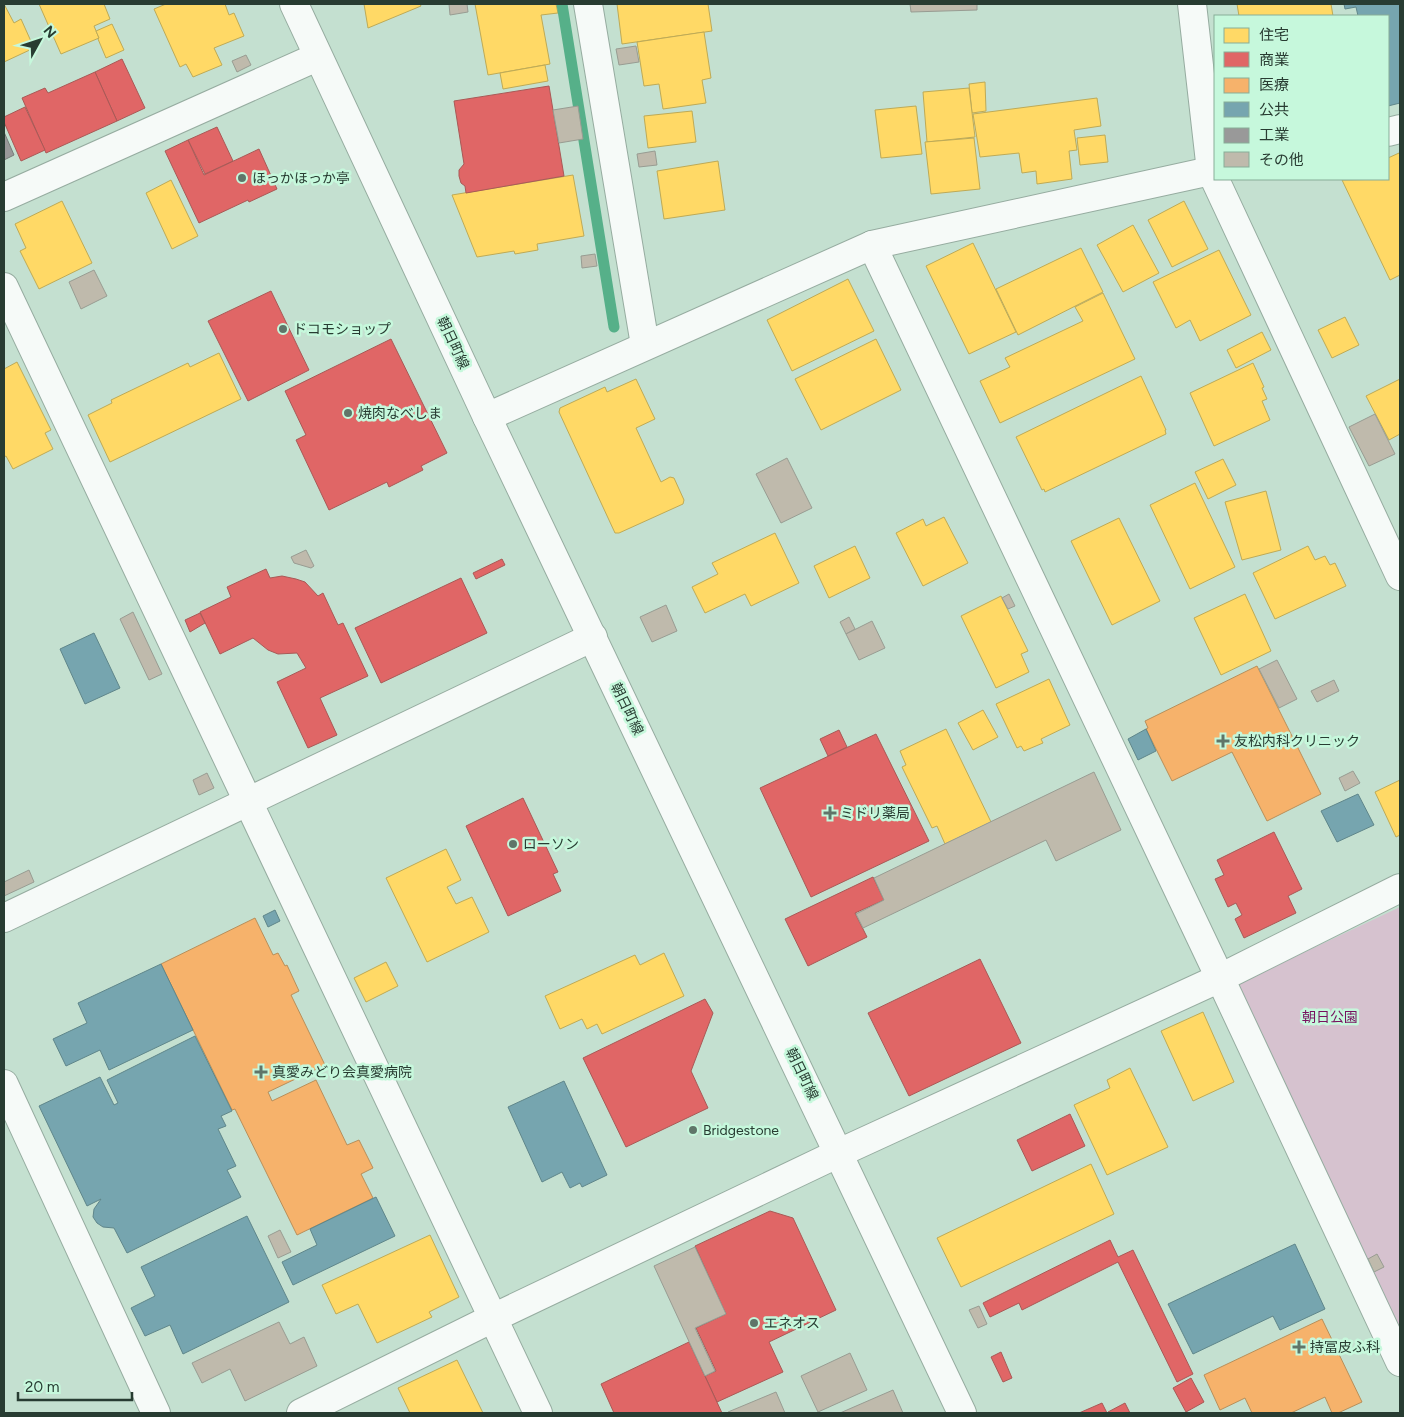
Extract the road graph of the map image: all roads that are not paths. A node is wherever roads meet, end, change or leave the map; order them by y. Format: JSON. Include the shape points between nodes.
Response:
{"nodes":[{"id":1,"x":294,"y":4,"type":"edge"},
{"id":2,"x":588,"y":4,"type":"edge"},
{"id":3,"x":1192,"y":4,"type":"edge"},
{"id":4,"x":317,"y":56,"type":"junction"},
{"id":5,"x":1213,"y":170,"type":"edge"},
{"id":6,"x":1218,"y":180,"type":"edge"},
{"id":7,"x":4,"y":197,"type":"edge"},
{"id":8,"x":872,"y":245,"type":"junction"},
{"id":9,"x":4,"y":287,"type":"edge"},
{"id":10,"x":645,"y":345,"type":"junction"},
{"id":11,"x":487,"y":417,"type":"junction"},
{"id":12,"x":1400,"y":576,"type":"edge"},
{"id":13,"x":593,"y":638,"type":"junction"},
{"id":14,"x":248,"y":801,"type":"junction"},
{"id":15,"x":1400,"y":888,"type":"edge"},
{"id":16,"x":4,"y":918,"type":"edge"},
{"id":17,"x":1220,"y":978,"type":"junction"},
{"id":18,"x":4,"y":1084,"type":"edge"},
{"id":19,"x":839,"y":1152,"type":"junction"},
{"id":20,"x":493,"y":1318,"type":"junction"},
{"id":21,"x":1400,"y":1362,"type":"edge"},
{"id":22,"x":156,"y":1413,"type":"edge"},
{"id":23,"x":301,"y":1413,"type":"edge"},
{"id":24,"x":538,"y":1413,"type":"edge"},
{"id":25,"x":962,"y":1413,"type":"edge"}],
"edges":[{"from":1,"to":4,"type":"street","name":"朝日町線"},
{"from":2,"to":10,"type":"street"},
{"from":3,"to":5,"type":"street"},
{"from":4,"to":7,"type":"street"},
{"from":4,"to":11,"type":"street","name":"朝日町線"},
{"from":5,"to":8,"type":"street"},
{"from":6,"to":12,"type":"street"},
{"from":8,"to":10,"type":"street"},
{"from":8,"to":17,"type":"street"},
{"from":9,"to":14,"type":"street"},
{"from":10,"to":11,"type":"street"},
{"from":11,"to":13,"type":"street","name":"朝日町線"},
{"from":13,"to":14,"type":"street"},
{"from":13,"to":19,"type":"street","name":"朝日町線"},
{"from":14,"to":16,"type":"street"},
{"from":14,"to":20,"type":"street"},
{"from":15,"to":17,"type":"street"},
{"from":17,"to":19,"type":"street"},
{"from":17,"to":21,"type":"street"},
{"from":18,"to":22,"type":"street"},
{"from":19,"to":20,"type":"street"},
{"from":19,"to":25,"type":"street","name":"朝日町線"},
{"from":20,"to":23,"type":"street"},
{"from":20,"to":24,"type":"street"}]}
